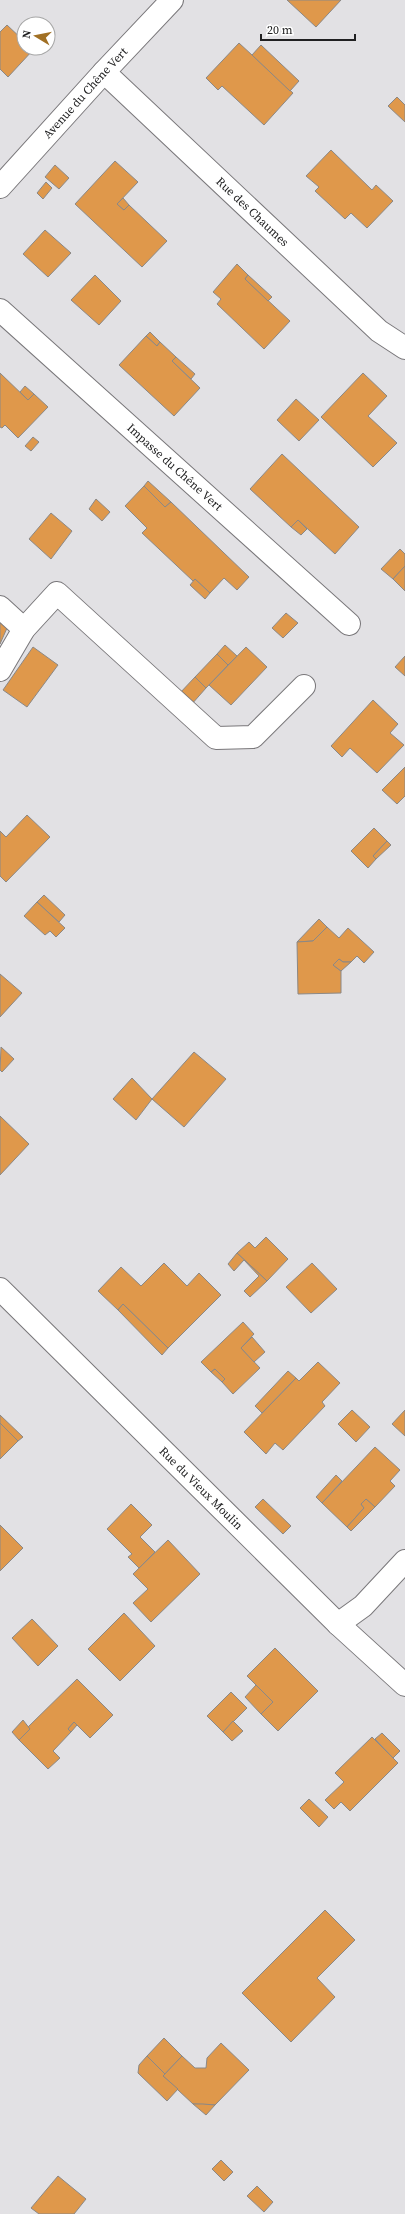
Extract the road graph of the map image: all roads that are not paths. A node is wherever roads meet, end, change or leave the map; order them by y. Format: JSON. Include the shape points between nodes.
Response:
{"nodes":[{"id":1,"x":172,"y":0,"type":"edge"},
{"id":2,"x":104,"y":72,"type":"junction"},
{"id":3,"x":0,"y":187,"type":"edge"},
{"id":4,"x":0,"y":310,"type":"edge"},
{"id":5,"x":405,"y":348,"type":"edge"},
{"id":6,"x":0,"y":607,"type":"edge"},
{"id":7,"x":349,"y":624,"type":"dead end"},
{"id":8,"x":24,"y":629,"type":"junction"},
{"id":9,"x":0,"y":670,"type":"edge"},
{"id":10,"x":304,"y":686,"type":"dead end"},
{"id":11,"x":0,"y":1289,"type":"edge"},
{"id":12,"x":405,"y":1560,"type":"edge"},
{"id":13,"x":338,"y":1624,"type":"junction"},
{"id":14,"x":405,"y":1685,"type":"edge"}],
"edges":[{"from":1,"to":2,"type":"street","name":"Avenue du Chêne Vert"},
{"from":2,"to":3,"type":"street","name":"Avenue du Chêne Vert"},
{"from":2,"to":5,"type":"street","name":"Rue des Chaumes","via":[[379,331]]},
{"from":4,"to":7,"type":"street","name":"Impasse du Chêne Vert"},
{"from":6,"to":8,"type":"street"},
{"from":8,"to":9,"type":"street"},
{"from":8,"to":10,"type":"street","via":[[57,593],[216,738],[253,737]]},
{"from":11,"to":13,"type":"street","name":"Rue du Vieux Moulin"},
{"from":12,"to":13,"type":"street","via":[[362,1606]]},
{"from":13,"to":14,"type":"street","name":"Rue du Vieux Moulin"}]}
